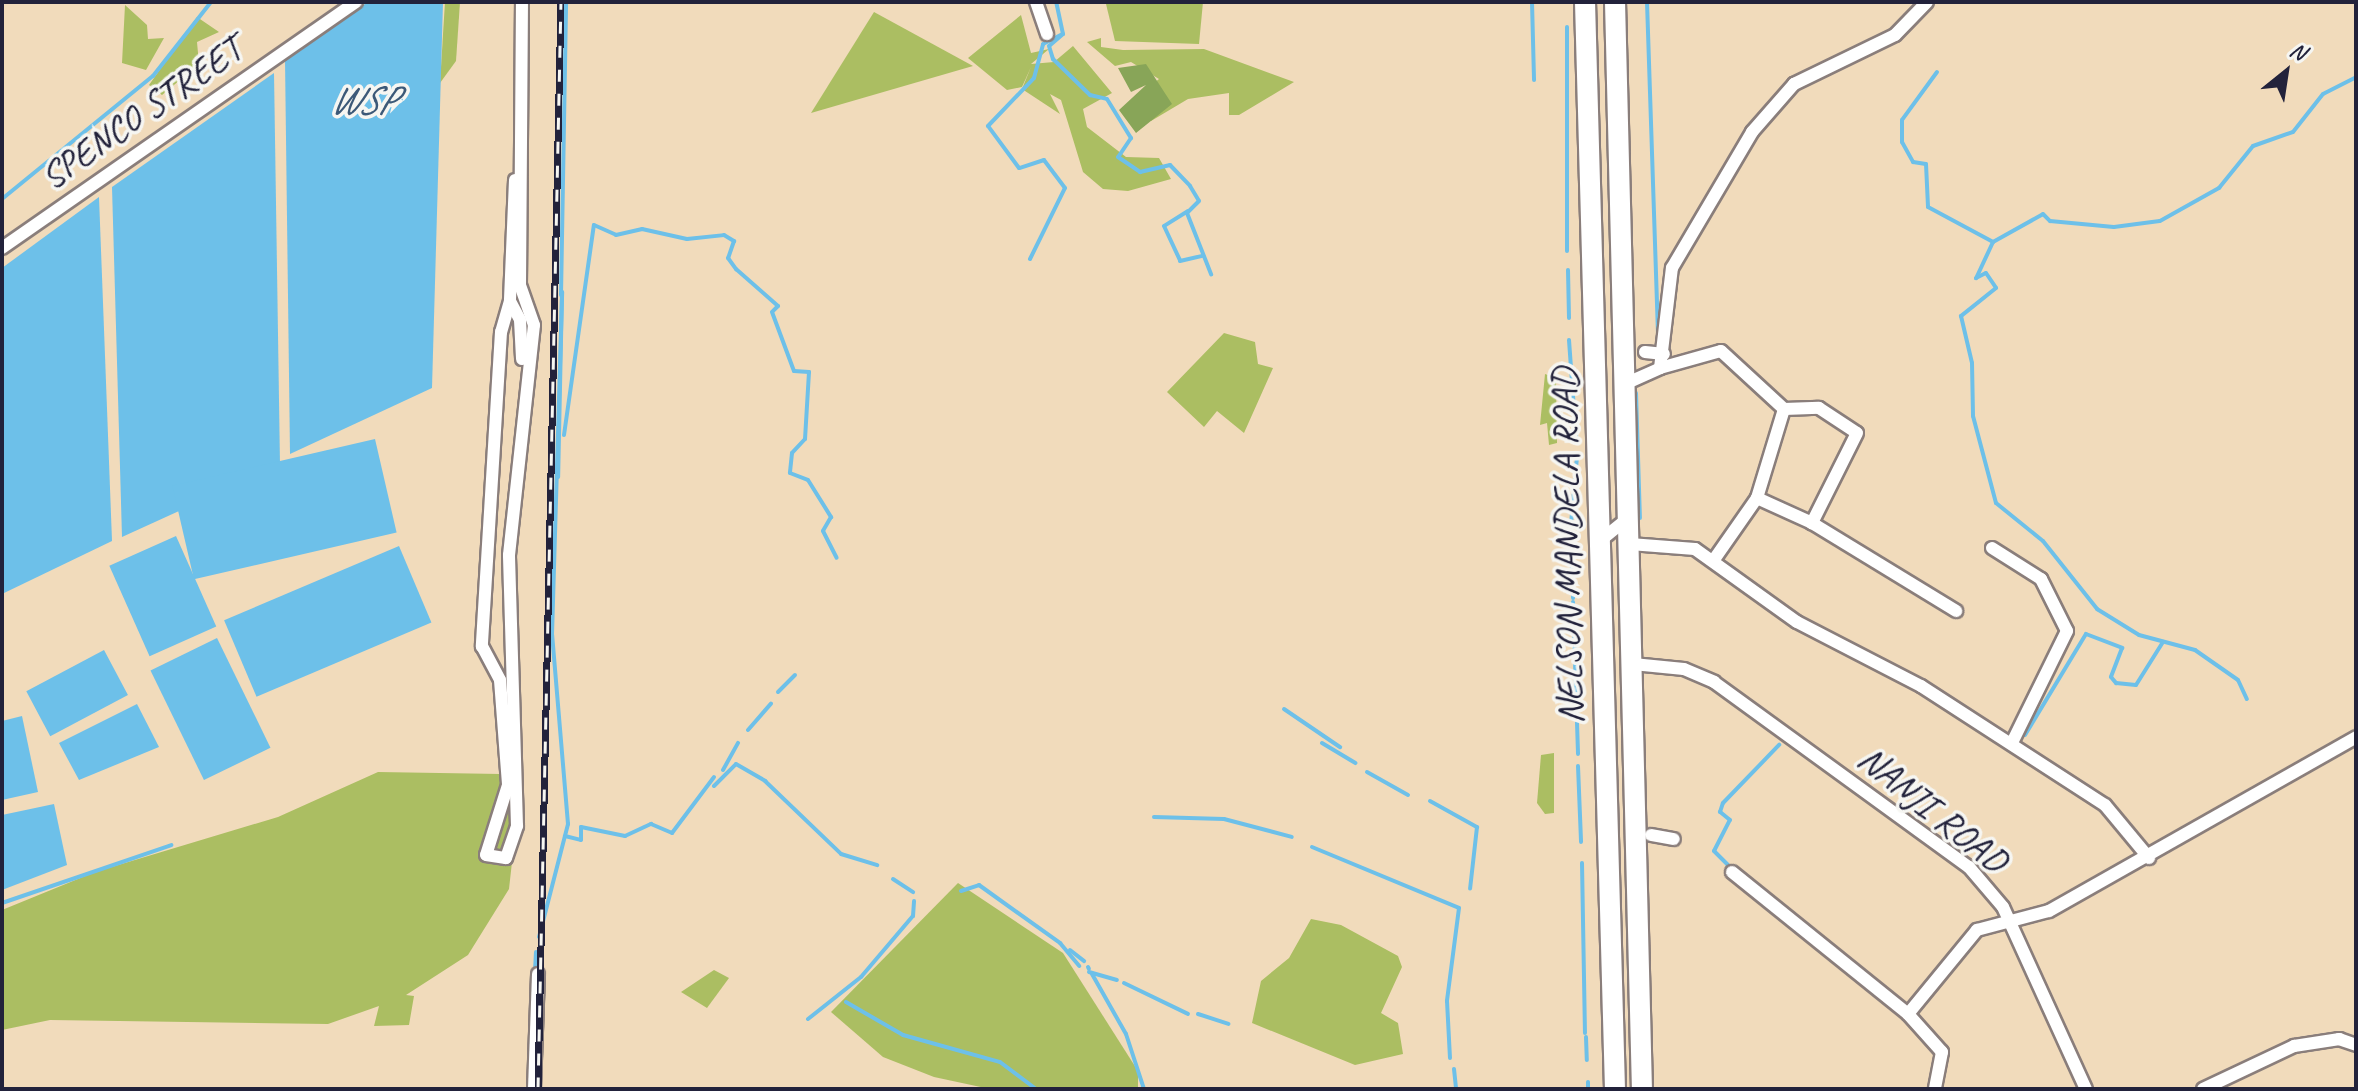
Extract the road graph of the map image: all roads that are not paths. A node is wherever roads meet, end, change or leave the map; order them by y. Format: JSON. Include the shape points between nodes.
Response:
{"nodes":[{"id":1,"x":356,"y":2,"type":"edge"},
{"id":2,"x":522,"y":2,"type":"edge"},
{"id":3,"x":1036,"y":2,"type":"edge"},
{"id":4,"x":1585,"y":2,"type":"edge"},
{"id":5,"x":1615,"y":2,"type":"edge"},
{"id":6,"x":1927,"y":2,"type":"edge"},
{"id":7,"x":1047,"y":34,"type":"dead end"},
{"id":8,"x":517,"y":170,"type":"junction"},
{"id":9,"x":2,"y":248,"type":"edge"},
{"id":10,"x":510,"y":301,"type":"junction"},
{"id":11,"x":1645,"y":352,"type":"dead end"},
{"id":12,"x":1664,"y":354,"type":"junction"},
{"id":13,"x":1660,"y":368,"type":"junction"},
{"id":14,"x":524,"y":370,"type":"junction"},
{"id":15,"x":1627,"y":383,"type":"junction"},
{"id":16,"x":1784,"y":409,"type":"junction"},
{"id":17,"x":1757,"y":498,"type":"junction"},
{"id":18,"x":1630,"y":517,"type":"junction"},
{"id":19,"x":1812,"y":523,"type":"junction"},
{"id":20,"x":1601,"y":540,"type":"junction"},
{"id":21,"x":1630,"y":544,"type":"junction"},
{"id":22,"x":1992,"y":548,"type":"dead end"},
{"id":23,"x":1713,"y":561,"type":"junction"},
{"id":24,"x":1956,"y":611,"type":"dead end"},
{"id":25,"x":1633,"y":664,"type":"junction"},
{"id":26,"x":2356,"y":737,"type":"edge"},
{"id":27,"x":2012,"y":743,"type":"junction"},
{"id":28,"x":1651,"y":835,"type":"dead end"},
{"id":29,"x":1674,"y":839,"type":"dead end"},
{"id":30,"x":2149,"y":858,"type":"junction"},
{"id":31,"x":1732,"y":872,"type":"dead end"},
{"id":32,"x":2010,"y":923,"type":"junction"},
{"id":33,"x":538,"y":974,"type":"dead end"},
{"id":34,"x":1908,"y":1014,"type":"junction"},
{"id":35,"x":2356,"y":1045,"type":"edge"},
{"id":36,"x":534,"y":1089,"type":"edge"},
{"id":37,"x":1615,"y":1089,"type":"edge"},
{"id":38,"x":1642,"y":1089,"type":"edge"},
{"id":39,"x":1935,"y":1089,"type":"edge"},
{"id":40,"x":2086,"y":1089,"type":"edge"},
{"id":41,"x":2203,"y":1089,"type":"edge"}],
"edges":[{"from":1,"to":9,"type":"street","name":"SPENCO STREET"},
{"from":2,"to":8,"type":"street"},
{"from":3,"to":7,"type":"street"},
{"from":4,"to":20,"type":"main road","name":"NELSON MANDELA ROAD"},
{"from":5,"to":15,"type":"main road","name":"NELSON MANDELA ROAD"},
{"from":6,"to":12,"type":"street","via":[[1895,35],[1794,84],[1752,132],[1672,268]]},
{"from":8,"to":10,"type":"street"},
{"from":8,"to":14,"type":"street","via":[[525,215],[520,285],[534,325]]},
{"from":10,"to":14,"type":"street","via":[[520,320]]},
{"from":10,"to":14,"type":"street","via":[[501,332],[482,646],[500,680],[508,785],[486,855],[506,858],[517,826],[509,555]]},
{"from":11,"to":12,"type":"street"},
{"from":12,"to":13,"type":"street"},
{"from":13,"to":15,"type":"street"},
{"from":13,"to":16,"type":"street","via":[[1721,351]]},
{"from":15,"to":18,"type":"main road","name":"NELSON MANDELA ROAD"},
{"from":16,"to":17,"type":"street"},
{"from":16,"to":19,"type":"street","via":[[1819,408],[1857,433]]},
{"from":17,"to":19,"type":"street"},
{"from":17,"to":23,"type":"street"},
{"from":18,"to":20,"type":"street"},
{"from":18,"to":21,"type":"main road","name":"NELSON MANDELA ROAD"},
{"from":19,"to":24,"type":"street"},
{"from":20,"to":37,"type":"main road","name":"NELSON MANDELA ROAD"},
{"from":21,"to":23,"type":"street","via":[[1695,549]]},
{"from":21,"to":25,"type":"main road","name":"NELSON MANDELA ROAD"},
{"from":22,"to":27,"type":"street","via":[[2041,579],[2067,631]]},
{"from":23,"to":27,"type":"street","via":[[1797,622]]},
{"from":25,"to":32,"type":"street","name":"NANJI ROAD","via":[[1684,669],[1714,682],[1969,867]]},
{"from":25,"to":38,"type":"main road","name":"NELSON MANDELA ROAD"},
{"from":26,"to":30,"type":"street","name":"NANJI ROAD"},
{"from":27,"to":30,"type":"street","via":[[2105,805]]},
{"from":28,"to":29,"type":"street"},
{"from":30,"to":32,"type":"street","name":"NANJI ROAD","via":[[2049,911]]},
{"from":31,"to":34,"type":"street"},
{"from":32,"to":34,"type":"street","via":[[1973,933]]},
{"from":32,"to":40,"type":"street"},
{"from":33,"to":36,"type":"street"},
{"from":34,"to":39,"type":"street","via":[[1942,1052]]},
{"from":35,"to":41,"type":"street","via":[[2339,1039],[2294,1046]]}]}
